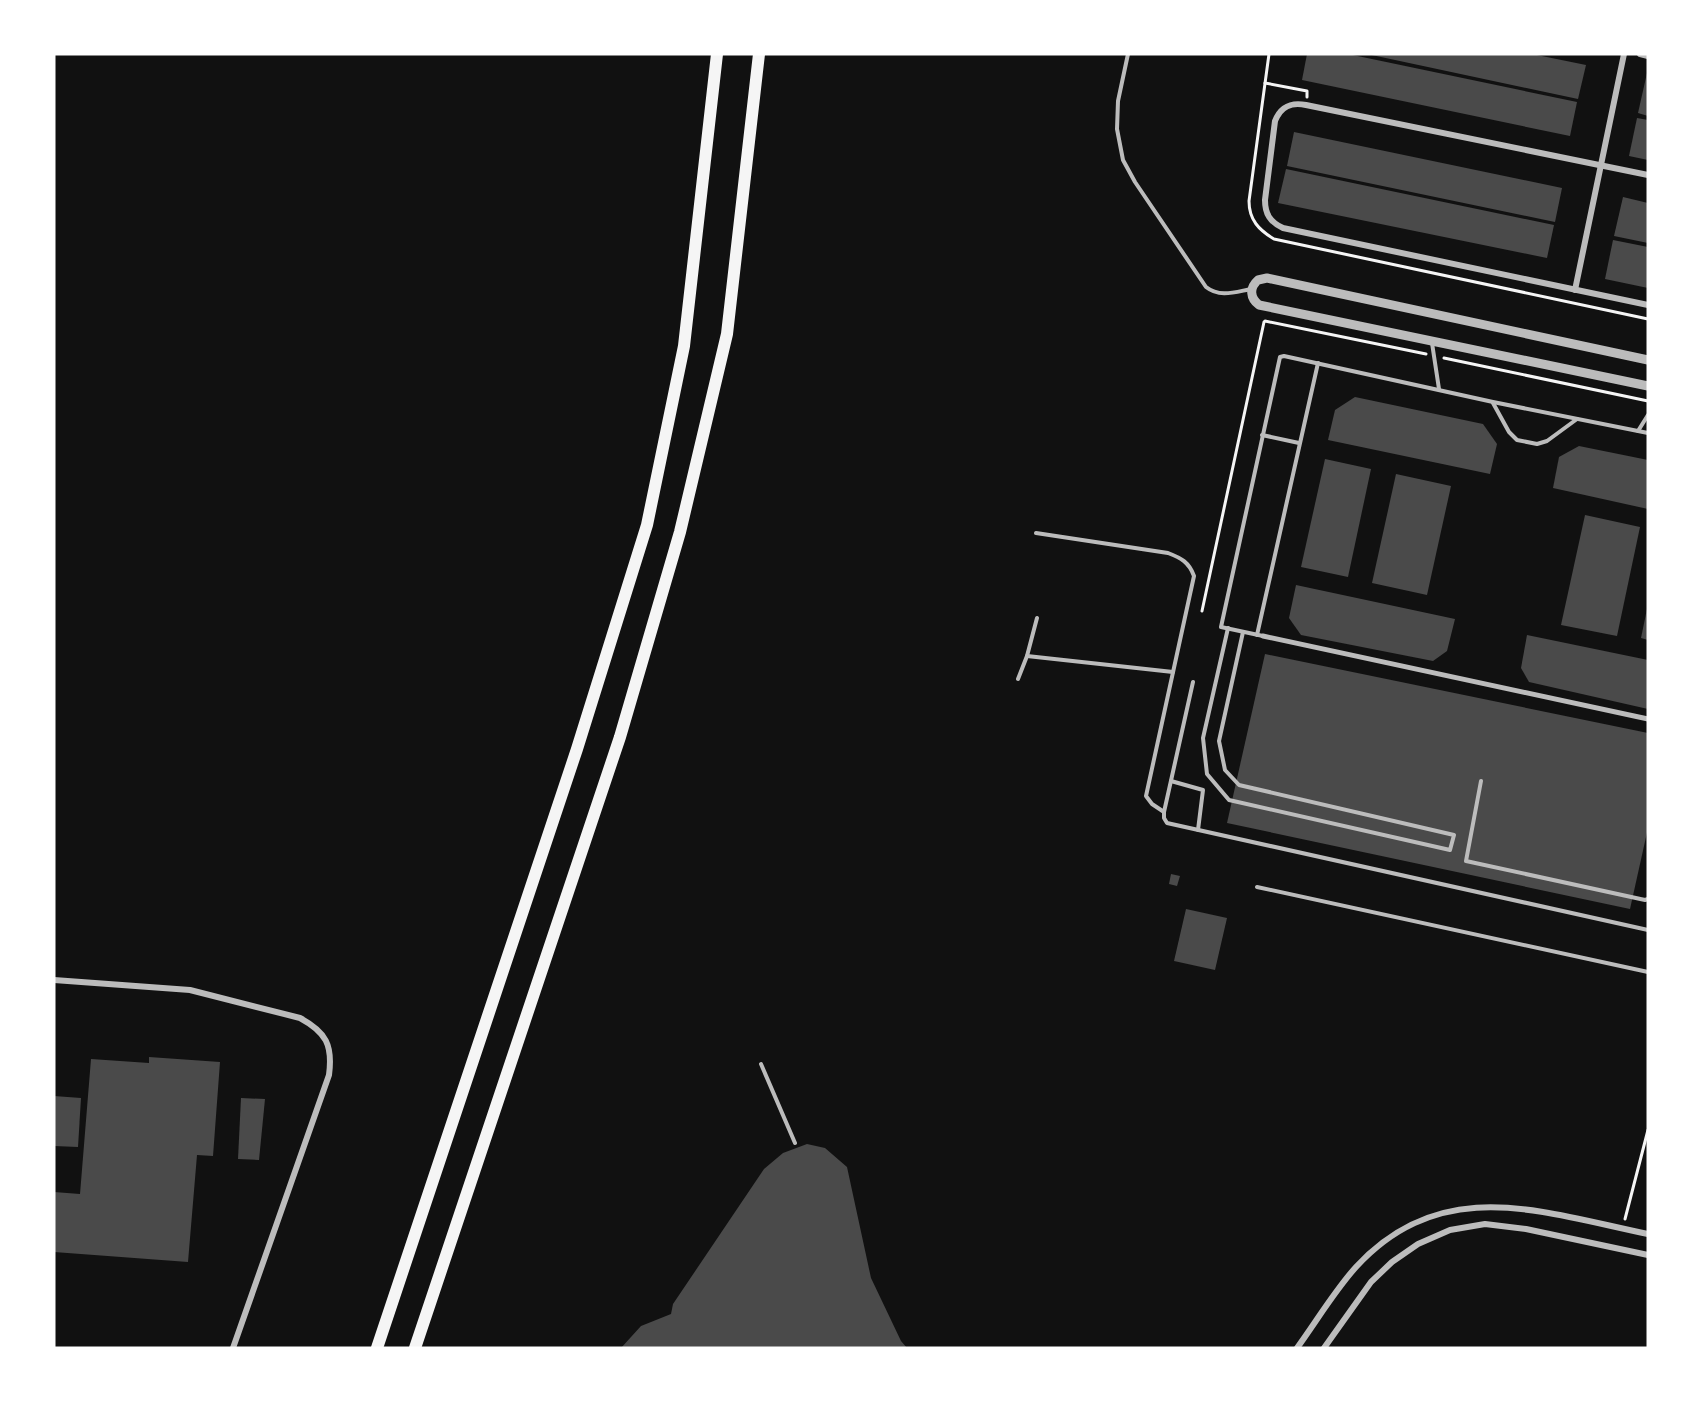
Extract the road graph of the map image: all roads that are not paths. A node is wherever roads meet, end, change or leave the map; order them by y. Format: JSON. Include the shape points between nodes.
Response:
{"nodes":[{"id":1,"x":717,"y":54,"type":"edge"},
{"id":2,"x":759,"y":54,"type":"edge"},
{"id":3,"x":1128,"y":54,"type":"edge"},
{"id":4,"x":1624,"y":54,"type":"edge"},
{"id":5,"x":1640,"y":54,"type":"edge"},
{"id":6,"x":1648,"y":56,"type":"edge"},
{"id":7,"x":1600,"y":165,"type":"junction"},
{"id":8,"x":1648,"y":175,"type":"edge"},
{"id":9,"x":1252,"y":288,"type":"junction"},
{"id":10,"x":1575,"y":290,"type":"junction"},
{"id":11,"x":1648,"y":305,"type":"edge"},
{"id":12,"x":1432,"y":342,"type":"junction"},
{"id":13,"x":1648,"y":360,"type":"edge"},
{"id":14,"x":1318,"y":363,"type":"junction"},
{"id":15,"x":1648,"y":386,"type":"edge"},
{"id":16,"x":1439,"y":389,"type":"junction"},
{"id":17,"x":1493,"y":402,"type":"junction"},
{"id":18,"x":1648,"y":415,"type":"edge"},
{"id":19,"x":1578,"y":419,"type":"junction"},
{"id":20,"x":1638,"y":431,"type":"junction"},
{"id":21,"x":1648,"y":433,"type":"edge"},
{"id":22,"x":1262,"y":435,"type":"junction"},
{"id":23,"x":1299,"y":443,"type":"junction"},
{"id":24,"x":1036,"y":532,"type":"dead end"},
{"id":25,"x":1036,"y":618,"type":"dead end"},
{"id":26,"x":1228,"y":628,"type":"junction"},
{"id":27,"x":1243,"y":632,"type":"junction"},
{"id":28,"x":1260,"y":635,"type":"junction"},
{"id":29,"x":1027,"y":656,"type":"junction"},
{"id":30,"x":1173,"y":672,"type":"junction"},
{"id":31,"x":1018,"y":679,"type":"dead end"},
{"id":32,"x":1193,"y":682,"type":"dead end"},
{"id":33,"x":1648,"y":719,"type":"edge"},
{"id":34,"x":1481,"y":781,"type":"dead end"},
{"id":35,"x":1171,"y":782,"type":"junction"},
{"id":36,"x":1164,"y":812,"type":"junction"},
{"id":37,"x":1198,"y":830,"type":"junction"},
{"id":38,"x":1257,"y":887,"type":"dead end"},
{"id":39,"x":1648,"y":899,"type":"edge"},
{"id":40,"x":1648,"y":930,"type":"edge"},
{"id":41,"x":1648,"y":972,"type":"edge"},
{"id":42,"x":54,"y":980,"type":"edge"},
{"id":43,"x":762,"y":1064,"type":"dead end"},
{"id":44,"x":795,"y":1143,"type":"dead end"},
{"id":45,"x":1648,"y":1234,"type":"edge"},
{"id":46,"x":1648,"y":1255,"type":"edge"},
{"id":47,"x":233,"y":1348,"type":"edge"},
{"id":48,"x":377,"y":1348,"type":"edge"},
{"id":49,"x":415,"y":1348,"type":"edge"},
{"id":50,"x":1297,"y":1348,"type":"edge"},
{"id":51,"x":1324,"y":1348,"type":"edge"}],
"edges":[{"from":1,"to":48,"type":"highway","via":[[684,346],[647,525],[577,749]]},
{"from":2,"to":49,"type":"highway","via":[[727,334],[680,532],[620,737]]},
{"from":3,"to":9,"type":"lane","via":[[1118,101],[1122,159],[1206,287],[1225,294]]},
{"from":4,"to":7,"type":"street"},
{"from":5,"to":6,"type":"street"},
{"from":7,"to":8,"type":"street"},
{"from":7,"to":10,"type":"street"},
{"from":7,"to":10,"type":"street","via":[[1309,105],[1284,107],[1275,121],[1264,200],[1268,218],[1275,224]]},
{"from":9,"to":12,"type":"street","via":[[1252,297],[1259,305]]},
{"from":9,"to":13,"type":"street","via":[[1258,280],[1267,278]]},
{"from":10,"to":11,"type":"street"},
{"from":12,"to":15,"type":"street"},
{"from":12,"to":16,"type":"lane"},
{"from":14,"to":16,"type":"lane"},
{"from":14,"to":22,"type":"lane","via":[[1284,356],[1279,361]]},
{"from":14,"to":23,"type":"lane"},
{"from":16,"to":17,"type":"lane"},
{"from":17,"to":19,"type":"lane"},
{"from":17,"to":19,"type":"lane","via":[[1517,440],[1537,444]]},
{"from":18,"to":20,"type":"lane"},
{"from":19,"to":20,"type":"lane"},
{"from":20,"to":21,"type":"lane"},
{"from":22,"to":23,"type":"lane"},
{"from":22,"to":26,"type":"lane","via":[[1221,627]]},
{"from":23,"to":28,"type":"lane"},
{"from":24,"to":30,"type":"lane","via":[[1168,553],[1190,564],[1194,576]]},
{"from":25,"to":29,"type":"lane"},
{"from":26,"to":27,"type":"lane"},
{"from":26,"to":27,"type":"lane","via":[[1203,738],[1208,774],[1229,800],[1450,850],[1454,835],[1239,785],[1225,770],[1219,741]]},
{"from":27,"to":28,"type":"lane"},
{"from":28,"to":33,"type":"street"},
{"from":29,"to":30,"type":"lane"},
{"from":29,"to":31,"type":"lane"},
{"from":30,"to":36,"type":"lane","via":[[1146,796]]},
{"from":32,"to":35,"type":"lane"},
{"from":34,"to":39,"type":"lane","via":[[1466,861]]},
{"from":35,"to":36,"type":"lane"},
{"from":35,"to":37,"type":"lane","via":[[1203,790]]},
{"from":36,"to":37,"type":"lane","via":[[1167,823]]},
{"from":37,"to":40,"type":"lane"},
{"from":38,"to":41,"type":"lane"},
{"from":42,"to":47,"type":"street","via":[[190,990],[300,1018],[316,1026],[327,1040],[331,1057],[329,1075]]},
{"from":43,"to":44,"type":"lane"},
{"from":45,"to":50,"type":"street","via":[[1530,1210],[1483,1207],[1446,1211],[1409,1224],[1379,1245],[1355,1268]]},
{"from":46,"to":51,"type":"street","via":[[1526,1229],[1485,1224],[1450,1230],[1418,1244],[1392,1262],[1371,1282]]}]}
